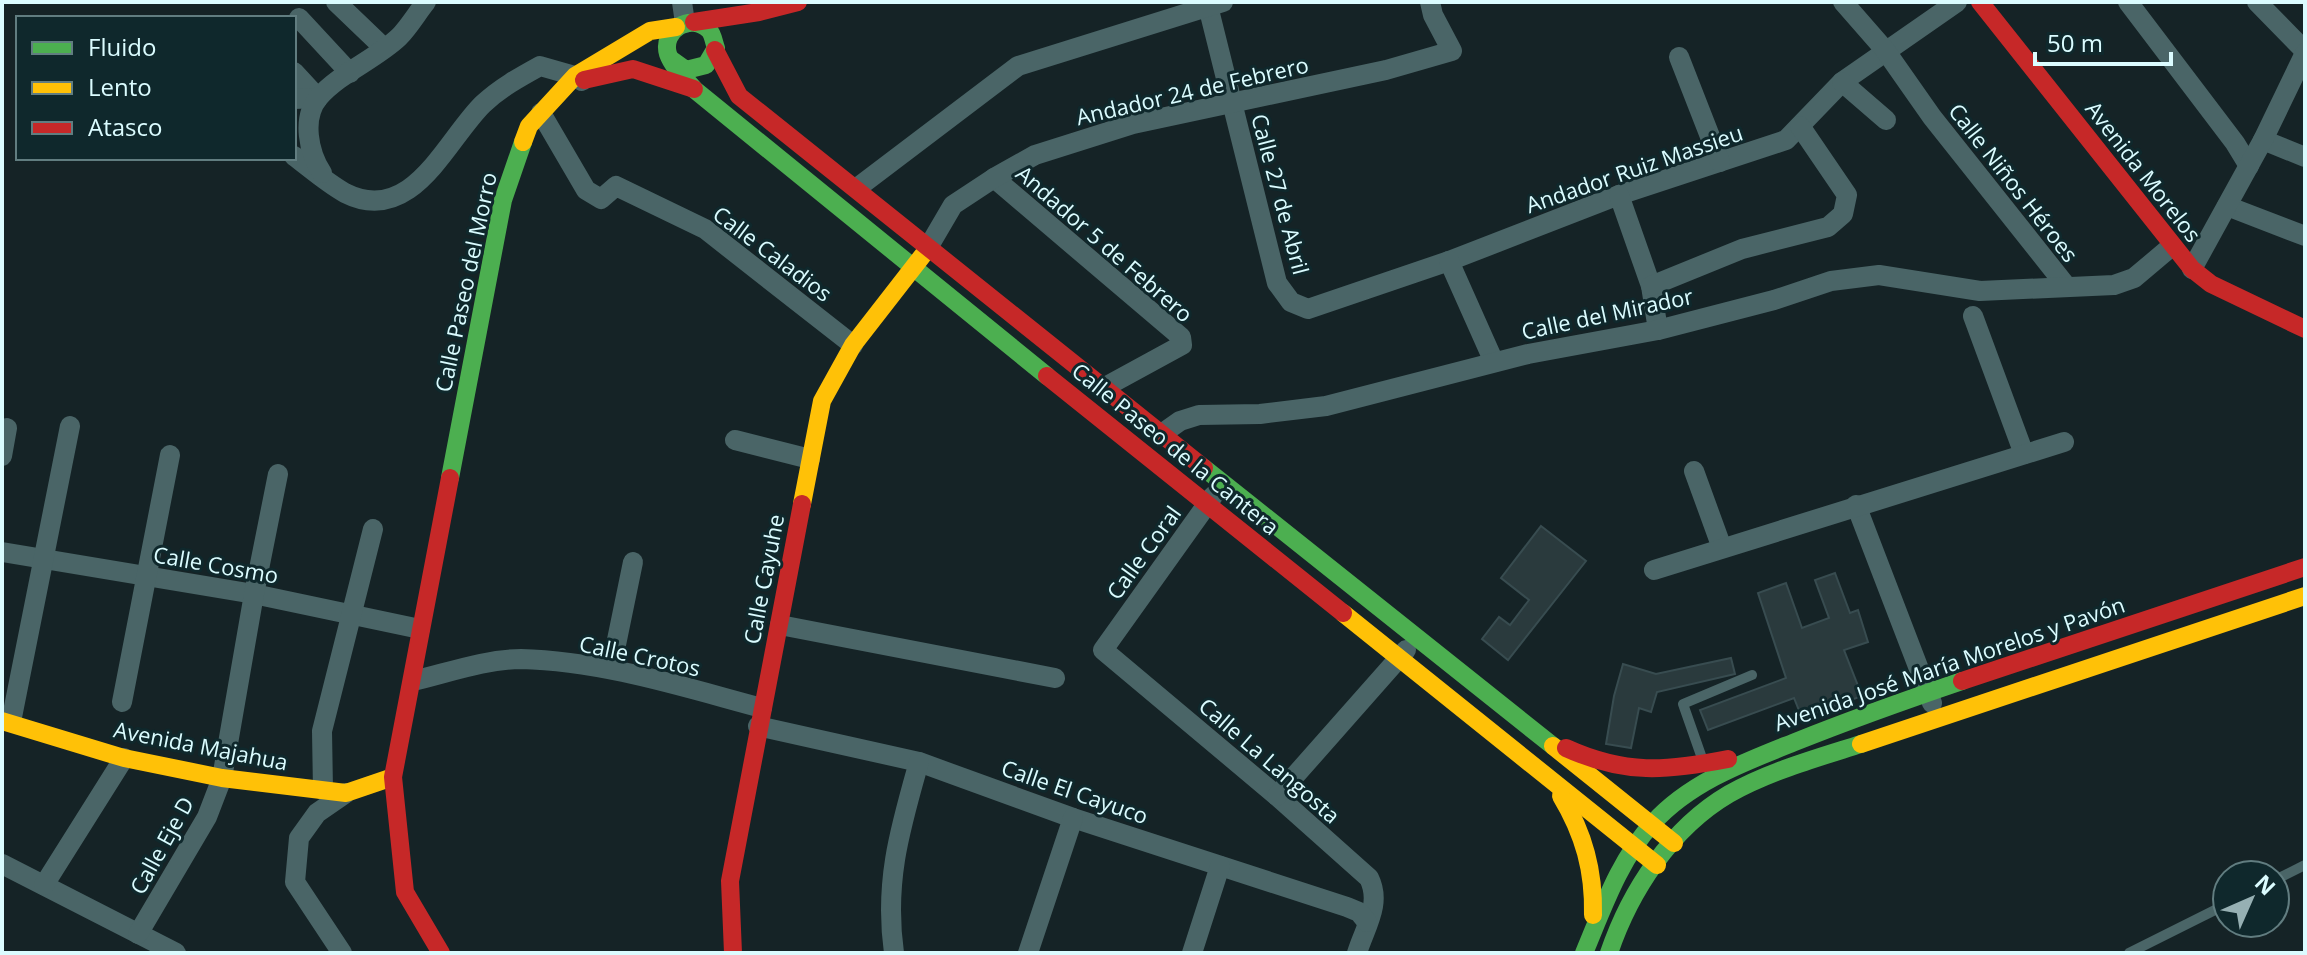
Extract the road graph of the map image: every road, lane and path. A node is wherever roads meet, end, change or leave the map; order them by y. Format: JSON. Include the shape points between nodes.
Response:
{"nodes":[{"id":1,"x":336,"y":2,"type":"edge"},
{"id":2,"x":426,"y":2,"type":"edge"},
{"id":3,"x":682,"y":2,"type":"edge"},
{"id":4,"x":798,"y":2,"type":"edge"},
{"id":5,"x":1430,"y":2,"type":"edge"},
{"id":6,"x":1843,"y":2,"type":"edge"},
{"id":7,"x":1957,"y":2,"type":"edge"},
{"id":8,"x":1980,"y":2,"type":"edge"},
{"id":9,"x":2128,"y":2,"type":"edge"},
{"id":10,"x":2257,"y":2,"type":"edge"},
{"id":11,"x":1212,"y":3,"type":"edge"},
{"id":12,"x":759,"y":12,"type":"junction"},
{"id":13,"x":299,"y":18,"type":"dead end"},
{"id":14,"x":685,"y":24,"type":"junction"},
{"id":15,"x":727,"y":41,"type":"junction"},
{"id":16,"x":384,"y":48,"type":"junction"},
{"id":17,"x":1885,"y":50,"type":"junction"},
{"id":18,"x":2305,"y":52,"type":"edge"},
{"id":19,"x":1679,"y":57,"type":"dead end"},
{"id":20,"x":672,"y":60,"type":"junction"},
{"id":21,"x":350,"y":73,"type":"junction"},
{"id":22,"x":296,"y":74,"type":"edge"},
{"id":23,"x":574,"y":81,"type":"junction"},
{"id":24,"x":1842,"y":82,"type":"junction"},
{"id":25,"x":695,"y":90,"type":"junction"},
{"id":26,"x":318,"y":98,"type":"junction"},
{"id":27,"x":296,"y":99,"type":"edge"},
{"id":28,"x":1232,"y":103,"type":"junction"},
{"id":29,"x":541,"y":113,"type":"junction"},
{"id":30,"x":1886,"y":120,"type":"dead end"},
{"id":31,"x":1800,"y":126,"type":"junction"},
{"id":32,"x":2263,"y":140,"type":"junction"},
{"id":33,"x":296,"y":157,"type":"edge"},
{"id":34,"x":2305,"y":157,"type":"edge"},
{"id":35,"x":1720,"y":162,"type":"junction"},
{"id":36,"x":2249,"y":166,"type":"junction"},
{"id":37,"x":994,"y":178,"type":"junction"},
{"id":38,"x":327,"y":180,"type":"junction"},
{"id":39,"x":857,"y":188,"type":"junction"},
{"id":40,"x":1619,"y":195,"type":"junction"},
{"id":41,"x":2227,"y":206,"type":"junction"},
{"id":42,"x":2305,"y":236,"type":"edge"},
{"id":43,"x":929,"y":246,"type":"junction"},
{"id":44,"x":2172,"y":246,"type":"junction"},
{"id":45,"x":1449,"y":261,"type":"junction"},
{"id":46,"x":914,"y":269,"type":"junction"},
{"id":47,"x":2192,"y":269,"type":"junction"},
{"id":48,"x":1651,"y":286,"type":"junction"},
{"id":49,"x":2067,"y":287,"type":"junction"},
{"id":50,"x":1291,"y":302,"type":"joint"},
{"id":51,"x":1973,"y":316,"type":"dead end"},
{"id":52,"x":2305,"y":329,"type":"edge"},
{"id":53,"x":1658,"y":330,"type":"junction"},
{"id":54,"x":853,"y":345,"type":"junction"},
{"id":55,"x":1494,"y":362,"type":"junction"},
{"id":56,"x":1105,"y":387,"type":"junction"},
{"id":57,"x":70,"y":426,"type":"dead end"},
{"id":58,"x":7,"y":428,"type":"dead end"},
{"id":59,"x":1163,"y":433,"type":"junction"},
{"id":60,"x":735,"y":440,"type":"dead end"},
{"id":61,"x":2064,"y":442,"type":"dead end"},
{"id":62,"x":2024,"y":454,"type":"junction"},
{"id":63,"x":170,"y":455,"type":"dead end"},
{"id":64,"x":2,"y":456,"type":"edge"},
{"id":65,"x":810,"y":459,"type":"junction"},
{"id":66,"x":1694,"y":471,"type":"dead end"},
{"id":67,"x":278,"y":474,"type":"dead end"},
{"id":68,"x":1223,"y":483,"type":"junction"},
{"id":69,"x":1207,"y":504,"type":"junction"},
{"id":70,"x":1856,"y":505,"type":"junction"},
{"id":71,"x":373,"y":529,"type":"dead end"},
{"id":72,"x":1722,"y":548,"type":"junction"},
{"id":73,"x":2,"y":552,"type":"edge"},
{"id":74,"x":42,"y":560,"type":"junction"},
{"id":75,"x":633,"y":562,"type":"dead end"},
{"id":76,"x":2305,"y":567,"type":"edge"},
{"id":77,"x":1654,"y":570,"type":"dead end"},
{"id":78,"x":146,"y":576,"type":"junction"},
{"id":79,"x":254,"y":594,"type":"junction"},
{"id":80,"x":2305,"y":596,"type":"edge"},
{"id":81,"x":350,"y":614,"type":"junction"},
{"id":82,"x":780,"y":625,"type":"junction"},
{"id":83,"x":420,"y":629,"type":"junction"},
{"id":84,"x":1416,"y":638,"type":"junction"},
{"id":85,"x":1103,"y":650,"type":"joint"},
{"id":86,"x":1399,"y":658,"type":"junction"},
{"id":87,"x":611,"y":669,"type":"junction"},
{"id":88,"x":1752,"y":675,"type":"dead end"},
{"id":89,"x":1055,"y":678,"type":"dead end"},
{"id":90,"x":413,"y":681,"type":"junction"},
{"id":91,"x":1928,"y":692,"type":"junction"},
{"id":92,"x":122,"y":702,"type":"dead end"},
{"id":93,"x":760,"y":717,"type":"junction"},
{"id":94,"x":1937,"y":717,"type":"junction"},
{"id":95,"x":6,"y":722,"type":"edge"},
{"id":96,"x":1528,"y":728,"type":"junction"},
{"id":97,"x":124,"y":758,"type":"junction"},
{"id":98,"x":919,"y":762,"type":"junction"},
{"id":99,"x":1708,"y":770,"type":"junction"},
{"id":100,"x":393,"y":777,"type":"junction"},
{"id":101,"x":222,"y":778,"type":"junction"},
{"id":102,"x":1552,"y":782,"type":"junction"},
{"id":103,"x":323,"y":790,"type":"junction"},
{"id":104,"x":346,"y":793,"type":"junction"},
{"id":105,"x":1728,"y":795,"type":"junction"},
{"id":106,"x":1277,"y":796,"type":"junction"},
{"id":107,"x":1073,"y":818,"type":"junction"},
{"id":108,"x":1651,"y":824,"type":"junction"},
{"id":109,"x":1674,"y":843,"type":"junction"},
{"id":110,"x":1633,"y":846,"type":"junction"},
{"id":111,"x":2,"y":864,"type":"edge"},
{"id":112,"x":1657,"y":865,"type":"junction"},
{"id":113,"x":1220,"y":866,"type":"junction"},
{"id":114,"x":44,"y":885,"type":"junction"},
{"id":115,"x":2211,"y":912,"type":"edge"},
{"id":116,"x":1367,"y":922,"type":"junction"},
{"id":117,"x":138,"y":934,"type":"junction"},
{"id":118,"x":1588,"y":944,"type":"edge"},
{"id":119,"x":337,"y":951,"type":"edge"},
{"id":120,"x":176,"y":953,"type":"edge"},
{"id":121,"x":441,"y":953,"type":"edge"},
{"id":122,"x":733,"y":953,"type":"edge"},
{"id":123,"x":894,"y":953,"type":"edge"},
{"id":124,"x":1028,"y":953,"type":"edge"},
{"id":125,"x":1192,"y":953,"type":"edge"},
{"id":126,"x":1357,"y":953,"type":"edge"},
{"id":127,"x":1609,"y":953,"type":"edge"},
{"id":128,"x":2129,"y":953,"type":"edge"}],
"edges":[{"from":1,"to":16,"type":"street"},
{"from":2,"to":16,"type":"street","via":[[400,37]]},
{"from":3,"to":14,"type":"street"},
{"from":4,"to":12,"type":"main road","name":"Calle Paseo del Morro"},
{"from":5,"to":28,"type":"street","name":"Andador 24 de Febrero","via":[[1452,51]]},
{"from":6,"to":17,"type":"street","name":"Calle Niños Héroes"},
{"from":7,"to":17,"type":"street","name":"Andador Ruiz Massieu"},
{"from":8,"to":44,"type":"main road","name":"Avenida Morelos"},
{"from":9,"to":36,"type":"street"},
{"from":10,"to":18,"type":"street"},
{"from":11,"to":28,"type":"street","name":"Calle 27 de Abril"},
{"from":11,"to":39,"type":"street","via":[[1018,66]]},
{"from":12,"to":14,"type":"main road","name":"Calle Paseo del Morro"},
{"from":12,"to":15,"type":"main road","via":[[743,21]]},
{"from":13,"to":21,"type":"street"},
{"from":14,"to":15,"type":"main road"},
{"from":14,"to":20,"type":"main road","via":[[671,33],[667,47]]},
{"from":14,"to":23,"type":"main road","name":"Calle Paseo del Morro","via":[[650,31]]},
{"from":15,"to":20,"type":"main road","via":[[709,63],[694,71]]},
{"from":15,"to":39,"type":"main road","name":"Calle Paseo de la Cantera","via":[[728,73],[739,96]]},
{"from":16,"to":21,"type":"street"},
{"from":17,"to":24,"type":"street","name":"Andador Ruiz Massieu"},
{"from":17,"to":49,"type":"street","name":"Calle Niños Héroes"},
{"from":18,"to":32,"type":"street"},
{"from":19,"to":35,"type":"street"},
{"from":20,"to":25,"type":"main road","name":"Calle Paseo de la Cantera"},
{"from":21,"to":26,"type":"street"},
{"from":22,"to":26,"type":"street"},
{"from":23,"to":25,"type":"main road","via":[[633,69]]},
{"from":23,"to":29,"type":"main road","name":"Calle Paseo del Morro"},
{"from":23,"to":38,"type":"street","via":[[540,66],[509,83],[482,105],[428,173],[411,189],[390,198],[346,193]]},
{"from":24,"to":30,"type":"street"},
{"from":24,"to":31,"type":"street","name":"Andador Ruiz Massieu"},
{"from":25,"to":46,"type":"main road","name":"Calle Paseo de la Cantera"},
{"from":26,"to":27,"type":"street"},
{"from":26,"to":38,"type":"street","via":[[308,139]]},
{"from":28,"to":37,"type":"street","name":"Andador 24 de Febrero","via":[[1133,124],[1035,155]]},
{"from":28,"to":50,"type":"street","name":"Calle 27 de Abril","via":[[1277,283]]},
{"from":29,"to":54,"type":"street","name":"Calle Caladios","via":[[586,190],[601,199],[616,186],[705,229]]},
{"from":29,"to":83,"type":"main road","name":"Calle Paseo del Morro","via":[[529,126],[503,200]]},
{"from":31,"to":35,"type":"street","name":"Andador Ruiz Massieu","via":[[1786,140]]},
{"from":31,"to":48,"type":"street","via":[[1847,195],[1843,214],[1828,227],[1742,249]]},
{"from":32,"to":34,"type":"street"},
{"from":32,"to":36,"type":"street"},
{"from":33,"to":38,"type":"street"},
{"from":35,"to":40,"type":"street","name":"Andador Ruiz Massieu"},
{"from":36,"to":41,"type":"street"},
{"from":37,"to":43,"type":"street","name":"Andador 24 de Febrero","via":[[953,205]]},
{"from":37,"to":56,"type":"street","name":"Andador 5 de Febrero","via":[[1181,337],[1182,345]]},
{"from":39,"to":43,"type":"main road","name":"Calle Paseo de la Cantera"},
{"from":40,"to":45,"type":"street","name":"Andador Ruiz Massieu"},
{"from":40,"to":48,"type":"street"},
{"from":41,"to":42,"type":"street"},
{"from":41,"to":47,"type":"street"},
{"from":43,"to":46,"type":"main road","name":"Calle Cayuhe"},
{"from":43,"to":56,"type":"main road","name":"Calle Paseo de la Cantera"},
{"from":44,"to":47,"type":"main road","name":"Avenida Morelos"},
{"from":44,"to":49,"type":"street","name":"Calle Niños Héroes","via":[[2134,278],[2114,285]]},
{"from":45,"to":50,"type":"street","name":"Andador Ruiz Massieu","via":[[1308,309]]},
{"from":45,"to":55,"type":"street"},
{"from":46,"to":54,"type":"main road","name":"Calle Cayuhe"},
{"from":46,"to":69,"type":"main road","name":"Calle Paseo de la Cantera"},
{"from":47,"to":52,"type":"main road","name":"Avenida Morelos","via":[[2211,284]]},
{"from":48,"to":53,"type":"street"},
{"from":49,"to":53,"type":"street","name":"Calle del Mirador","via":[[1980,291],[1879,275],[1831,281]]},
{"from":51,"to":62,"type":"street"},
{"from":53,"to":55,"type":"street","name":"Calle del Mirador"},
{"from":54,"to":65,"type":"main road","name":"Calle Cayuhe","via":[[822,401]]},
{"from":55,"to":59,"type":"street","name":"Calle del Mirador","via":[[1326,406],[1199,415]]},
{"from":56,"to":59,"type":"main road","name":"Calle Paseo de la Cantera"},
{"from":57,"to":74,"type":"street"},
{"from":58,"to":64,"type":"street"},
{"from":59,"to":68,"type":"main road","name":"Calle Paseo de la Cantera"},
{"from":60,"to":65,"type":"street"},
{"from":61,"to":62,"type":"street"},
{"from":62,"to":70,"type":"street"},
{"from":63,"to":78,"type":"street"},
{"from":65,"to":82,"type":"main road","name":"Calle Cayuhe"},
{"from":66,"to":72,"type":"street"},
{"from":67,"to":79,"type":"street","name":"Calle Eje D"},
{"from":68,"to":69,"type":"street","name":"Calle Coral"},
{"from":68,"to":84,"type":"main road","name":"Calle Paseo de la Cantera"},
{"from":69,"to":85,"type":"street","name":"Calle Coral"},
{"from":69,"to":86,"type":"main road","name":"Calle Paseo de la Cantera"},
{"from":70,"to":72,"type":"street"},
{"from":70,"to":91,"type":"street"},
{"from":71,"to":81,"type":"street"},
{"from":72,"to":77,"type":"street"},
{"from":73,"to":74,"type":"street","name":"Calle Cosmo"},
{"from":74,"to":78,"type":"street","name":"Calle Cosmo"},
{"from":74,"to":95,"type":"street"},
{"from":75,"to":87,"type":"street"},
{"from":76,"to":91,"type":"main road","name":"Avenida José María Morelos y Pavón"},
{"from":78,"to":79,"type":"street","name":"Calle Cosmo"},
{"from":78,"to":92,"type":"street"},
{"from":79,"to":81,"type":"street","name":"Calle Cosmo"},
{"from":79,"to":101,"type":"street","name":"Calle Eje D"},
{"from":80,"to":94,"type":"main road"},
{"from":81,"to":83,"type":"street","name":"Calle Cosmo"},
{"from":81,"to":103,"type":"street","via":[[322,731]]},
{"from":82,"to":89,"type":"street"},
{"from":82,"to":93,"type":"main road","name":"Calle Cayuhe"},
{"from":83,"to":90,"type":"main road","name":"Calle Paseo del Morro"},
{"from":84,"to":86,"type":"street"},
{"from":84,"to":96,"type":"main road","name":"Calle Paseo de la Cantera"},
{"from":85,"to":106,"type":"street","name":"Calle La Langosta"},
{"from":86,"to":102,"type":"main road","name":"Calle Paseo de la Cantera"},
{"from":86,"to":106,"type":"street"},
{"from":87,"to":90,"type":"street","name":"Calle Crotos","via":[[519,659]]},
{"from":87,"to":93,"type":"street","name":"Calle Crotos"},
{"from":88,"to":99,"type":"lane","via":[[1683,704]]},
{"from":90,"to":100,"type":"main road","name":"Calle Paseo del Morro"},
{"from":91,"to":94,"type":"street"},
{"from":91,"to":99,"type":"main road","name":"Avenida José María Morelos y Pavón"},
{"from":93,"to":98,"type":"street","name":"Calle El Cayuco"},
{"from":93,"to":122,"type":"main road","name":"Calle Cayuhe","via":[[730,881]]},
{"from":94,"to":105,"type":"main road"},
{"from":95,"to":97,"type":"main road","name":"Avenida Majahua"},
{"from":96,"to":99,"type":"main road","name":"Avenida José María Morelos y Pavón","via":[[1580,755],[1634,766]]},
{"from":96,"to":108,"type":"main road","name":"Calle Paseo de la Cantera"},
{"from":97,"to":101,"type":"main road","name":"Avenida Majahua"},
{"from":97,"to":114,"type":"street"},
{"from":98,"to":107,"type":"street","name":"Calle El Cayuco"},
{"from":98,"to":123,"type":"street","via":[[897,840],[891,892]]},
{"from":99,"to":105,"type":"lane"},
{"from":99,"to":108,"type":"main road"},
{"from":100,"to":104,"type":"main road","name":"Avenida Majahua"},
{"from":100,"to":121,"type":"main road","name":"Calle Paseo del Morro","via":[[405,892]]},
{"from":101,"to":103,"type":"main road","name":"Avenida Majahua"},
{"from":101,"to":117,"type":"street","name":"Calle Eje D","via":[[207,817]]},
{"from":102,"to":110,"type":"main road","name":"Calle Paseo de la Cantera"},
{"from":102,"to":118,"type":"main road","via":[[1574,817],[1591,860],[1594,896]]},
{"from":103,"to":104,"type":"main road","name":"Avenida Majahua"},
{"from":104,"to":119,"type":"street","via":[[317,813],[299,838],[295,882]]},
{"from":105,"to":109,"type":"main road","via":[[1708,807]]},
{"from":106,"to":116,"type":"street","name":"Calle La Langosta","via":[[1369,878],[1375,905]]},
{"from":107,"to":113,"type":"street","name":"Calle El Cayuco"},
{"from":107,"to":124,"type":"street"},
{"from":108,"to":109,"type":"main road","name":"Calle Paseo de la Cantera"},
{"from":108,"to":110,"type":"main road"},
{"from":109,"to":112,"type":"main road"},
{"from":110,"to":112,"type":"main road","name":"Calle Paseo de la Cantera"},
{"from":110,"to":118,"type":"main road","via":[[1607,892]]},
{"from":111,"to":114,"type":"street"},
{"from":112,"to":127,"type":"main road","via":[[1636,891]]},
{"from":113,"to":116,"type":"street","name":"Calle El Cayuco","via":[[1347,907]]},
{"from":113,"to":125,"type":"street"},
{"from":114,"to":117,"type":"street"},
{"from":115,"to":128,"type":"lane"},
{"from":116,"to":126,"type":"street","name":"Calle La Langosta"},
{"from":117,"to":120,"type":"street"}]}
